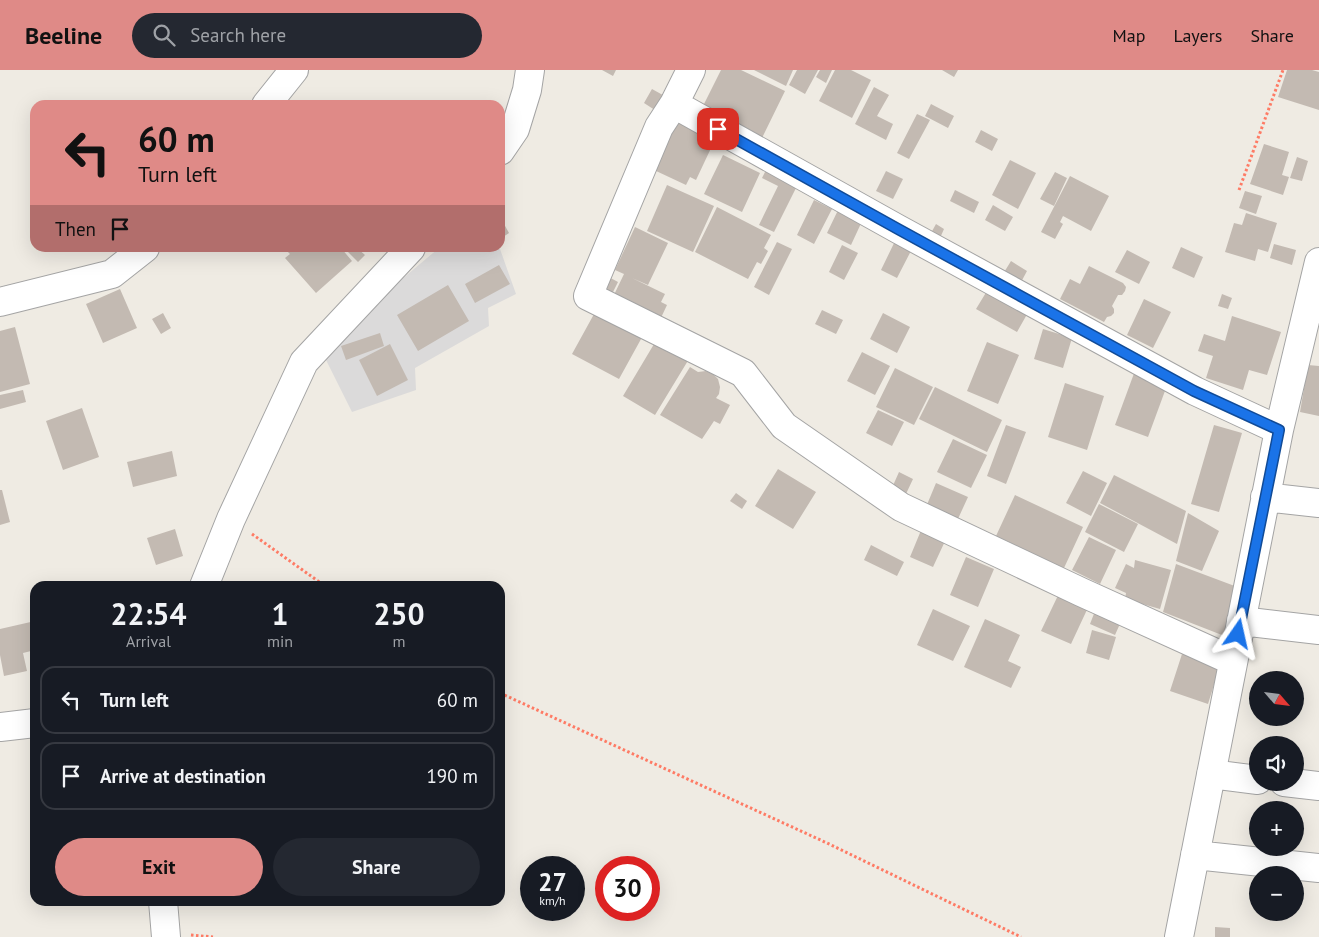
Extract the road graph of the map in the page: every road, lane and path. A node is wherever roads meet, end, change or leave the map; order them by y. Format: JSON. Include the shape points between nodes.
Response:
{"nodes":[{"id":1,"x":294,"y":70,"type":"edge"},
{"id":2,"x":530,"y":70,"type":"edge"},
{"id":3,"x":691,"y":70,"type":"edge"},
{"id":4,"x":1283,"y":70,"type":"edge"},
{"id":5,"x":270,"y":100,"type":"edge"},
{"id":6,"x":674,"y":104,"type":"junction"},
{"id":7,"x":505,"y":144,"type":"edge"},
{"id":8,"x":1239,"y":190,"type":"dead end"},
{"id":9,"x":140,"y":252,"type":"edge"},
{"id":10,"x":407,"y":252,"type":"edge"},
{"id":11,"x":1319,"y":262,"type":"edge"},
{"id":12,"x":0,"y":302,"type":"edge"},
{"id":13,"x":1309,"y":346,"type":"edge"},
{"id":14,"x":1279,"y":430,"type":"junction"},
{"id":15,"x":1266,"y":497,"type":"junction"},
{"id":16,"x":1319,"y":503,"type":"edge"},
{"id":17,"x":231,"y":519,"type":"junction"},
{"id":18,"x":206,"y":581,"type":"edge"},
{"id":19,"x":318,"y":581,"type":"edge"},
{"id":20,"x":1241,"y":621,"type":"junction"},
{"id":21,"x":1319,"y":630,"type":"edge"},
{"id":22,"x":1233,"y":661,"type":"junction"},
{"id":23,"x":505,"y":696,"type":"edge"},
{"id":24,"x":30,"y":724,"type":"edge"},
{"id":25,"x":0,"y":727,"type":"edge"},
{"id":26,"x":1211,"y":774,"type":"junction"},
{"id":27,"x":1249,"y":779,"type":"edge"},
{"id":28,"x":1304,"y":784,"type":"edge"},
{"id":29,"x":1319,"y":786,"type":"edge"},
{"id":30,"x":1195,"y":854,"type":"junction"},
{"id":31,"x":1319,"y":868,"type":"edge"},
{"id":32,"x":163,"y":906,"type":"edge"},
{"id":33,"x":166,"y":937,"type":"edge"},
{"id":34,"x":1021,"y":937,"type":"edge"},
{"id":35,"x":1179,"y":937,"type":"edge"}],
"edges":[{"from":1,"to":5,"type":"street"},
{"from":2,"to":7,"type":"street","via":[[515,129]]},
{"from":3,"to":6,"type":"street"},
{"from":4,"to":8,"type":"path"},
{"from":6,"to":14,"type":"street","via":[[1194,391]]},
{"from":6,"to":22,"type":"street","via":[[659,127],[588,296],[743,373],[784,426],[901,507]]},
{"from":9,"to":12,"type":"street","via":[[112,274]]},
{"from":10,"to":17,"type":"street","via":[[304,362]]},
{"from":11,"to":13,"type":"street"},
{"from":13,"to":14,"type":"street"},
{"from":14,"to":15,"type":"street"},
{"from":15,"to":16,"type":"street"},
{"from":15,"to":20,"type":"street"},
{"from":17,"to":18,"type":"street"},
{"from":17,"to":19,"type":"path"},
{"from":20,"to":21,"type":"street"},
{"from":20,"to":22,"type":"street"},
{"from":22,"to":26,"type":"street"},
{"from":23,"to":34,"type":"path","via":[[827,842]]},
{"from":24,"to":25,"type":"street"},
{"from":26,"to":27,"type":"street"},
{"from":26,"to":30,"type":"street"},
{"from":28,"to":29,"type":"street"},
{"from":30,"to":31,"type":"street"},
{"from":30,"to":35,"type":"street"},
{"from":32,"to":33,"type":"street"}]}
